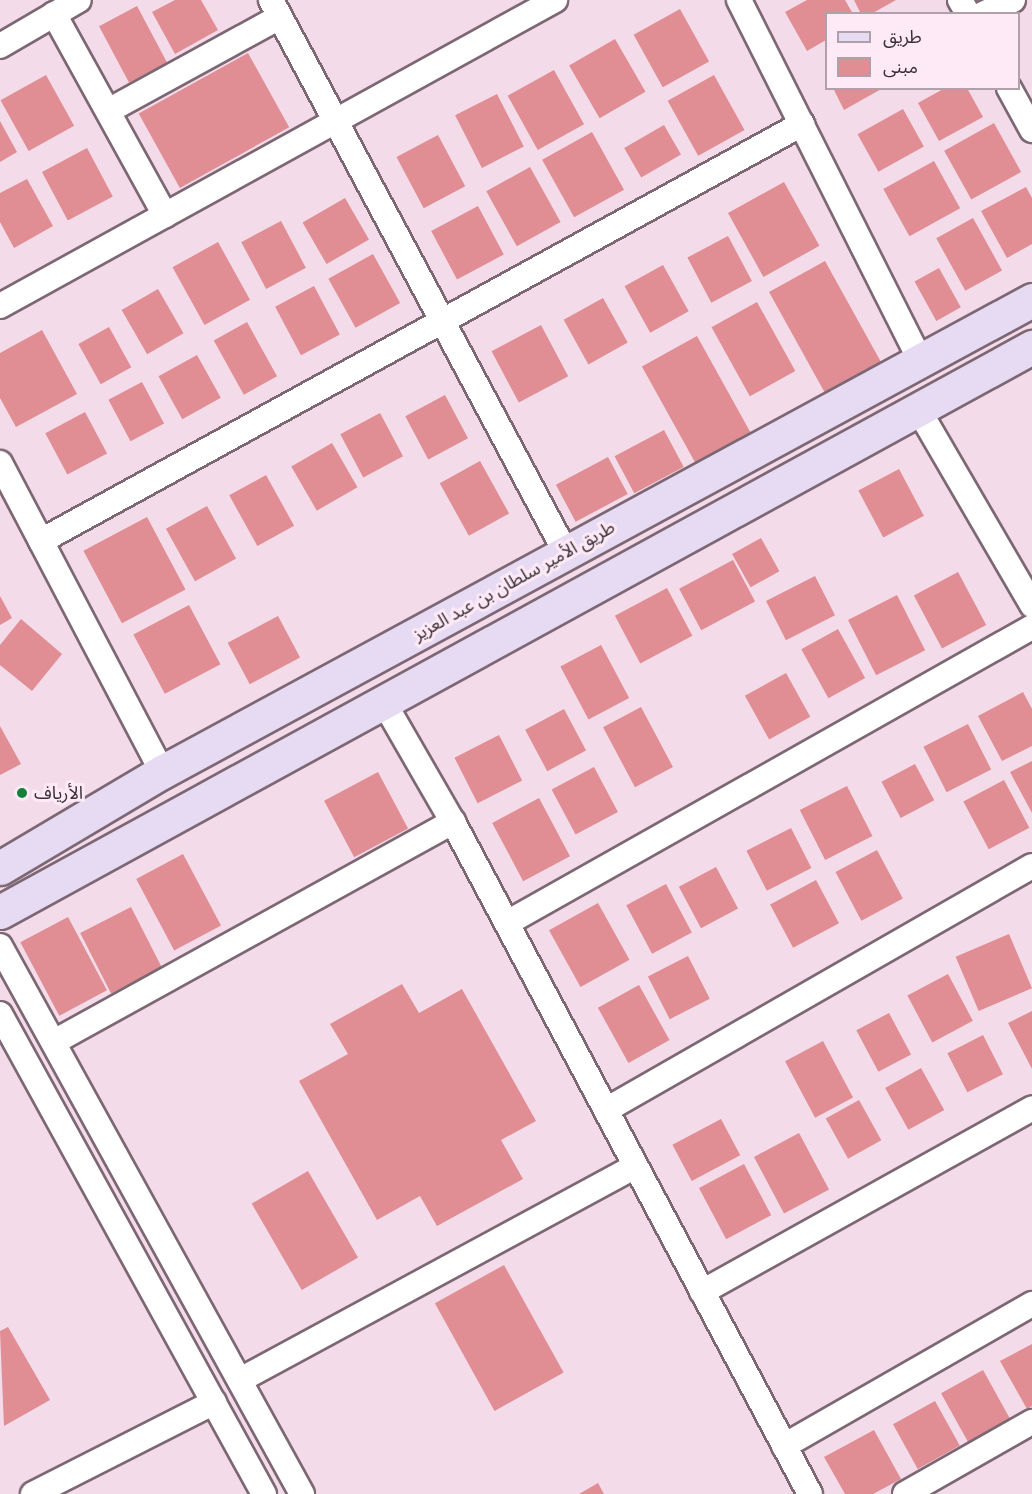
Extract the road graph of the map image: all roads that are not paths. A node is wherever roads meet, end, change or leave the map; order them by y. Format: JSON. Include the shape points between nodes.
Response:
{"nodes":[{"id":1,"x":79,"y":0,"type":"edge"},
{"id":2,"x":555,"y":0,"type":"edge"},
{"id":3,"x":739,"y":0,"type":"edge"},
{"id":4,"x":1013,"y":0,"type":"edge"},
{"id":5,"x":276,"y":9,"type":"edge"},
{"id":6,"x":987,"y":12,"type":"edge"},
{"id":7,"x":54,"y":14,"type":"junction"},
{"id":8,"x":0,"y":46,"type":"edge"},
{"id":9,"x":1010,"y":90,"type":"edge"},
{"id":10,"x":108,"y":111,"type":"junction"},
{"id":11,"x":335,"y":121,"type":"junction"},
{"id":12,"x":802,"y":124,"type":"junction"},
{"id":13,"x":1032,"y":130,"type":"edge"},
{"id":14,"x":165,"y":215,"type":"junction"},
{"id":15,"x":1032,"y":300,"type":"edge"},
{"id":16,"x":0,"y":306,"type":"edge"},
{"id":17,"x":444,"y":320,"type":"junction"},
{"id":18,"x":1032,"y":347,"type":"edge"},
{"id":19,"x":920,"y":360,"type":"junction"},
{"id":20,"x":918,"y":409,"type":"junction"},
{"id":21,"x":0,"y":463,"type":"edge"},
{"id":22,"x":41,"y":541,"type":"junction"},
{"id":23,"x":566,"y":553,"type":"junction"},
{"id":24,"x":1032,"y":604,"type":"edge"},
{"id":25,"x":1032,"y":627,"type":"edge"},
{"id":26,"x":383,"y":701,"type":"junction"},
{"id":27,"x":162,"y":772,"type":"junction"},
{"id":28,"x":453,"y":822,"type":"junction"},
{"id":29,"x":1032,"y":866,"type":"edge"},
{"id":30,"x":0,"y":868,"type":"edge"},
{"id":31,"x":0,"y":912,"type":"edge"},
{"id":32,"x":507,"y":923,"type":"junction"},
{"id":33,"x":0,"y":945,"type":"edge"},
{"id":34,"x":0,"y":1014,"type":"edge"},
{"id":35,"x":54,"y":1042,"type":"junction"},
{"id":36,"x":1032,"y":1108,"type":"edge"},
{"id":37,"x":606,"y":1110,"type":"junction"},
{"id":38,"x":635,"y":1166,"type":"junction"},
{"id":39,"x":702,"y":1292,"type":"junction"},
{"id":40,"x":1032,"y":1304,"type":"edge"},
{"id":41,"x":240,"y":1380,"type":"junction"},
{"id":42,"x":214,"y":1402,"type":"junction"},
{"id":43,"x":1032,"y":1422,"type":"edge"},
{"id":44,"x":784,"y":1446,"type":"junction"},
{"id":45,"x":912,"y":1492,"type":"edge"},
{"id":46,"x":33,"y":1494,"type":"edge"},
{"id":47,"x":264,"y":1494,"type":"edge"},
{"id":48,"x":302,"y":1494,"type":"edge"},
{"id":49,"x":810,"y":1494,"type":"edge"}],
"edges":[{"from":1,"to":7,"type":"street"},
{"from":2,"to":11,"type":"street"},
{"from":3,"to":12,"type":"street"},
{"from":4,"to":6,"type":"street"},
{"from":5,"to":10,"type":"street"},
{"from":5,"to":11,"type":"street"},
{"from":7,"to":8,"type":"street"},
{"from":7,"to":10,"type":"street"},
{"from":9,"to":13,"type":"street"},
{"from":10,"to":14,"type":"street"},
{"from":11,"to":14,"type":"street"},
{"from":11,"to":17,"type":"street"},
{"from":12,"to":17,"type":"street"},
{"from":12,"to":19,"type":"street"},
{"from":14,"to":16,"type":"street"},
{"from":15,"to":19,"type":"main road","name":"طريق الأمير سلطان بن عبد العزيز"},
{"from":17,"to":22,"type":"street"},
{"from":17,"to":23,"type":"street"},
{"from":18,"to":20,"type":"main road"},
{"from":19,"to":23,"type":"main road","name":"طريق الأمير سلطان بن عبد العزيز"},
{"from":20,"to":24,"type":"street"},
{"from":20,"to":26,"type":"main road"},
{"from":21,"to":22,"type":"street"},
{"from":22,"to":27,"type":"street"},
{"from":23,"to":27,"type":"main road","name":"طريق الأمير سلطان بن عبد العزيز"},
{"from":25,"to":32,"type":"street"},
{"from":26,"to":28,"type":"street"},
{"from":26,"to":31,"type":"main road"},
{"from":27,"to":30,"type":"main road","name":"طريق الأمير سلطان بن عبد العزيز"},
{"from":28,"to":32,"type":"street"},
{"from":28,"to":35,"type":"street"},
{"from":29,"to":37,"type":"street"},
{"from":32,"to":37,"type":"street"},
{"from":33,"to":35,"type":"street"},
{"from":34,"to":42,"type":"street"},
{"from":35,"to":41,"type":"street"},
{"from":36,"to":39,"type":"street"},
{"from":37,"to":38,"type":"street"},
{"from":38,"to":39,"type":"street"},
{"from":38,"to":41,"type":"street"},
{"from":39,"to":44,"type":"street"},
{"from":40,"to":44,"type":"street"},
{"from":41,"to":48,"type":"street"},
{"from":42,"to":46,"type":"street"},
{"from":42,"to":47,"type":"street"},
{"from":43,"to":45,"type":"street"},
{"from":44,"to":49,"type":"street"}]}
